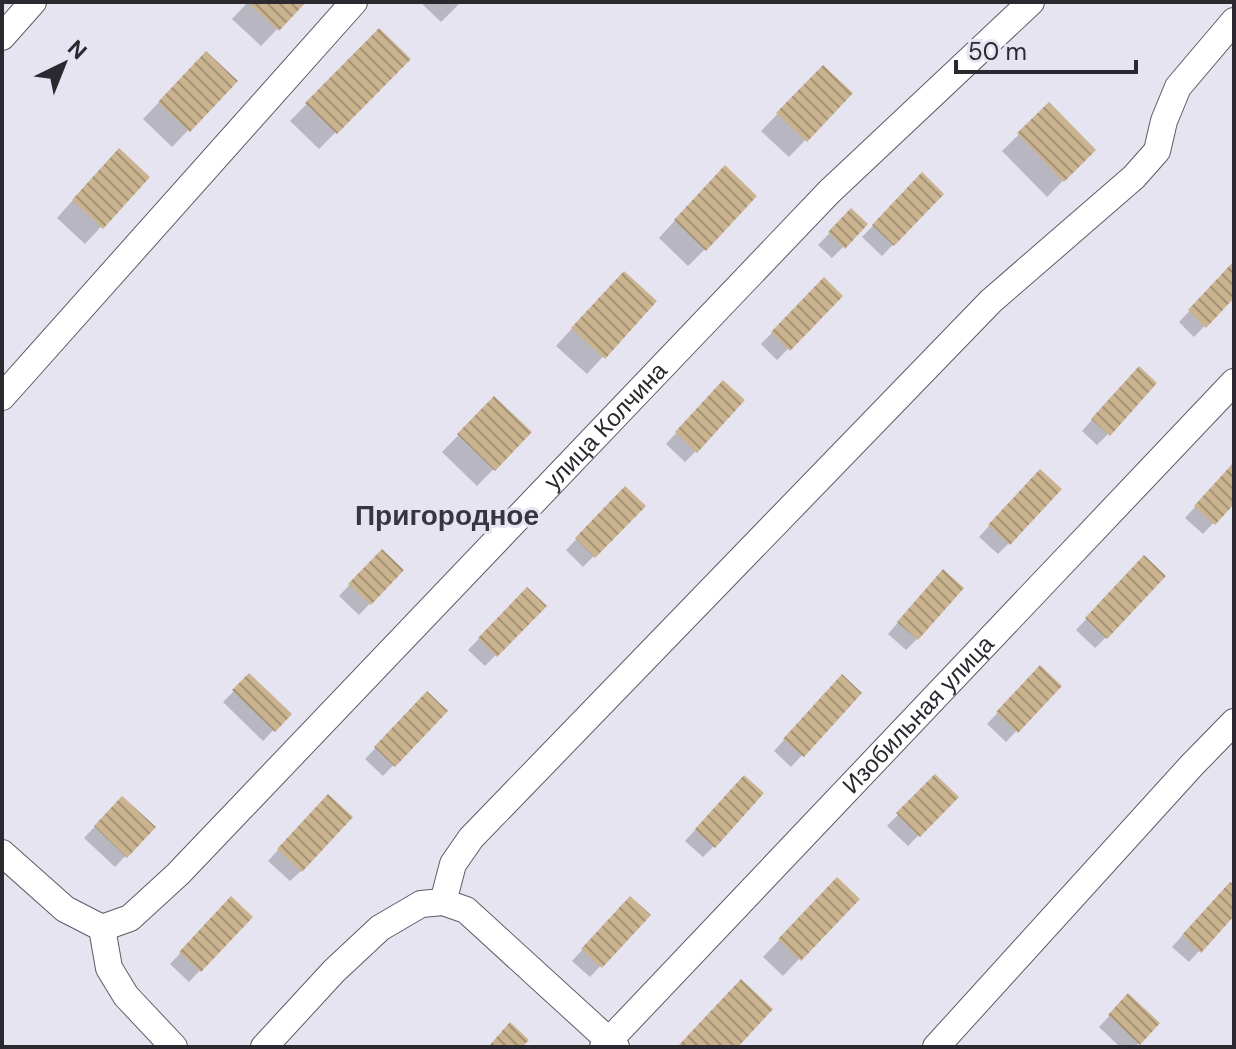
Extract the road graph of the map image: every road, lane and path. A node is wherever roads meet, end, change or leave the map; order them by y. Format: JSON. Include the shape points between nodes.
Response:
{"nodes":[{"id":1,"x":33,"y":2,"type":"edge"},
{"id":2,"x":354,"y":2,"type":"edge"},
{"id":3,"x":1031,"y":2,"type":"edge"},
{"id":4,"x":1234,"y":21,"type":"edge"},
{"id":5,"x":2,"y":37,"type":"edge"},
{"id":6,"x":1234,"y":382,"type":"edge"},
{"id":7,"x":2,"y":397,"type":"edge"},
{"id":8,"x":1234,"y":722,"type":"edge"},
{"id":9,"x":2,"y":853,"type":"edge"},
{"id":10,"x":443,"y":902,"type":"junction"},
{"id":11,"x":102,"y":928,"type":"junction"},
{"id":12,"x":609,"y":1045,"type":"edge"},
{"id":13,"x":174,"y":1047,"type":"edge"},
{"id":14,"x":264,"y":1047,"type":"edge"},
{"id":15,"x":936,"y":1047,"type":"edge"}],
"edges":[{"from":1,"to":5,"type":"street"},
{"from":2,"to":7,"type":"street"},
{"from":3,"to":11,"type":"street","name":"улица Колчина","via":[[829,192],[178,874],[130,918]]},
{"from":4,"to":10,"type":"street","via":[[1178,87],[1157,151],[1134,177],[991,301],[471,838],[453,864]]},
{"from":6,"to":12,"type":"street","name":"Изобильная улица"},
{"from":8,"to":15,"type":"street"},
{"from":9,"to":11,"type":"street","via":[[65,909]]},
{"from":10,"to":12,"type":"street","via":[[466,910]]},
{"from":10,"to":14,"type":"street","via":[[421,904],[380,928]]},
{"from":11,"to":13,"type":"street","via":[[109,968]]}]}
